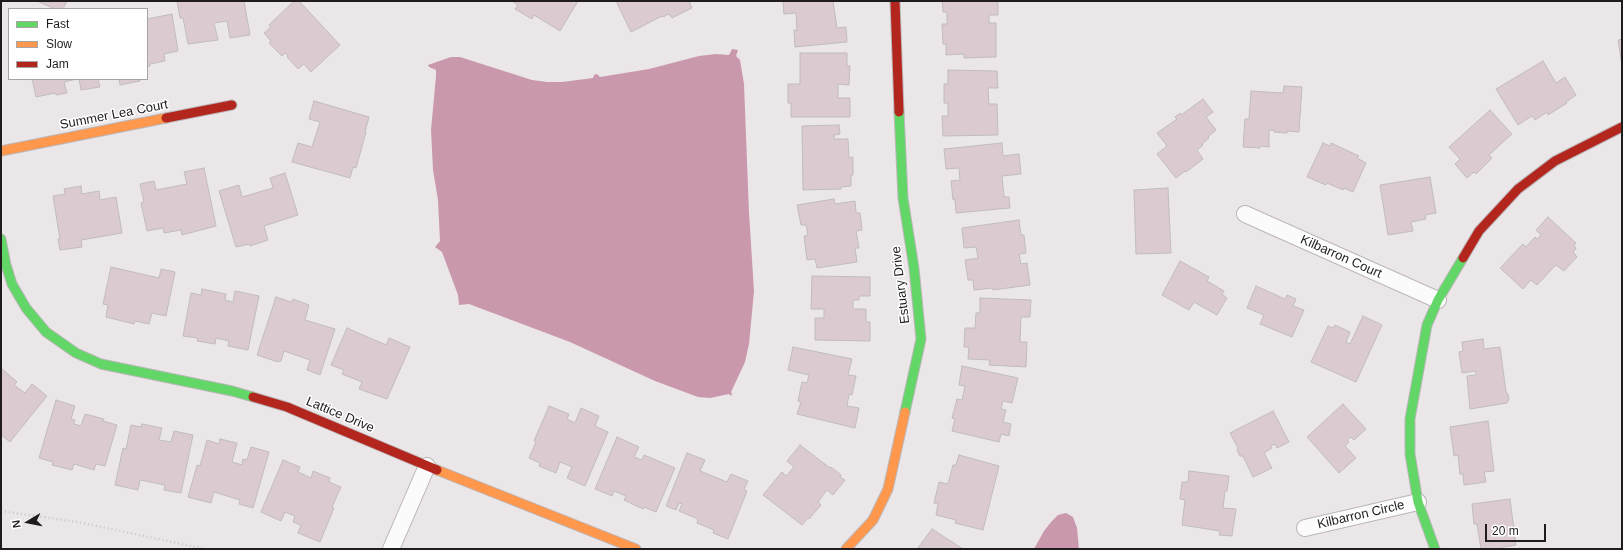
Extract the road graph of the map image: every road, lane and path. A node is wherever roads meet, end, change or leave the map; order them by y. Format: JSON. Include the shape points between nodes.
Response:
{"nodes":[{"id":1,"x":895,"y":1,"type":"edge"},
{"id":2,"x":232,"y":105,"type":"dead end"},
{"id":3,"x":1622,"y":127,"type":"edge"},
{"id":4,"x":1,"y":151,"type":"edge"},
{"id":5,"x":1245,"y":214,"type":"dead end"},
{"id":6,"x":1,"y":239,"type":"edge"},
{"id":7,"x":1438,"y":300,"type":"junction"},
{"id":8,"x":426,"y":466,"type":"junction"},
{"id":9,"x":1418,"y":502,"type":"junction"},
{"id":10,"x":1,"y":511,"type":"edge"},
{"id":11,"x":1305,"y":528,"type":"dead end"},
{"id":12,"x":206,"y":549,"type":"edge"},
{"id":13,"x":391,"y":549,"type":"edge"},
{"id":14,"x":636,"y":549,"type":"edge"},
{"id":15,"x":846,"y":549,"type":"edge"},
{"id":16,"x":1435,"y":549,"type":"edge"}],
"edges":[{"from":1,"to":15,"type":"street","name":"Estuary Drive","via":[[903,198],[921,338],[888,489],[873,520]]},
{"from":2,"to":4,"type":"street","name":"Summer Lea Court"},
{"from":3,"to":7,"type":"street","via":[[1555,161],[1518,189],[1479,230]]},
{"from":5,"to":7,"type":"street","name":"Kilbarron Court"},
{"from":6,"to":8,"type":"street","name":"Lattice Drive","via":[[12,284],[34,319],[46,332],[68,348],[101,364],[260,398]]},
{"from":7,"to":9,"type":"street","via":[[1427,325],[1410,419],[1410,454]]},
{"from":8,"to":13,"type":"street"},
{"from":8,"to":14,"type":"street","name":"Lattice Drive"},
{"from":9,"to":11,"type":"street","name":"Kilbarron Circle"},
{"from":9,"to":16,"type":"street"},
{"from":10,"to":12,"type":"path","via":[[77,522]]}]}
